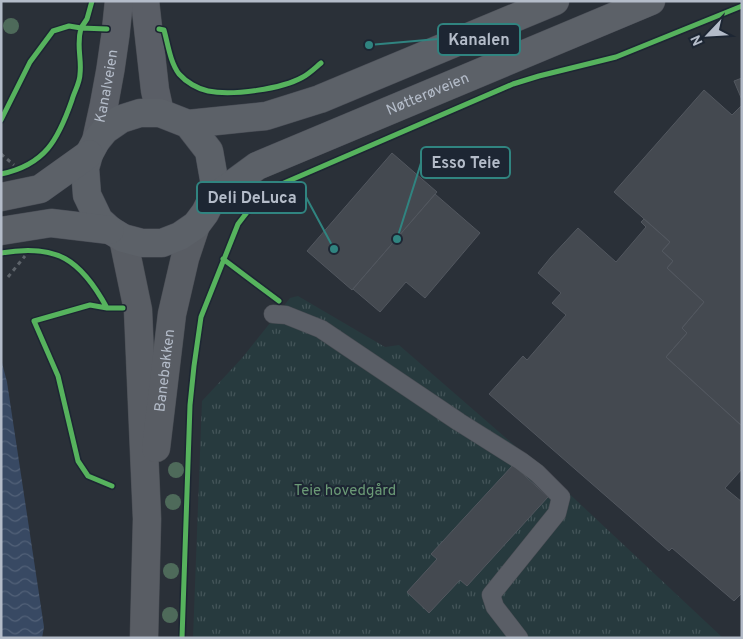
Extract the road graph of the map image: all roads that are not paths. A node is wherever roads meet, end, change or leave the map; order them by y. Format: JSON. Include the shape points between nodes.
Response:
{"nodes":[{"id":1,"x":119,"y":1,"type":"edge"},
{"id":2,"x":145,"y":1,"type":"edge"},
{"id":3,"x":555,"y":1,"type":"edge"},
{"id":4,"x":651,"y":1,"type":"edge"},
{"id":5,"x":160,"y":113,"type":"junction"},
{"id":6,"x":188,"y":124,"type":"junction"},
{"id":7,"x":92,"y":147,"type":"junction"},
{"id":8,"x":12,"y":183,"type":"edge"},
{"id":9,"x":212,"y":199,"type":"junction"},
{"id":10,"x":196,"y":225,"type":"junction"},
{"id":11,"x":117,"y":234,"type":"junction"},
{"id":12,"x":16,"y":236,"type":"edge"},
{"id":13,"x":273,"y":314,"type":"dead end"},
{"id":14,"x":146,"y":519,"type":"junction"},
{"id":15,"x":144,"y":638,"type":"edge"},
{"id":16,"x":519,"y":638,"type":"edge"}],
"edges":[{"from":1,"to":7,"type":"street","name":"Kanalveien","via":[[104,103]]},
{"from":2,"to":5,"type":"street"},
{"from":3,"to":6,"type":"main road","via":[[320,100],[266,116]]},
{"from":4,"to":9,"type":"main road","name":"Nøtterøveien","via":[[256,166]]},
{"from":5,"to":6,"type":"main road"},
{"from":5,"to":7,"type":"main road","via":[[140,113],[121,119],[105,130]]},
{"from":6,"to":9,"type":"main road","via":[[210,151],[215,185]]},
{"from":7,"to":8,"type":"main road","via":[[40,189]]},
{"from":7,"to":11,"type":"main road","via":[[85,168],[87,195],[99,220]]},
{"from":9,"to":10,"type":"main road"},
{"from":10,"to":11,"type":"main road","via":[[162,243],[142,243]]},
{"from":10,"to":14,"type":"main road","name":"Banebakken","via":[[172,314]]},
{"from":11,"to":12,"type":"main road","via":[[51,223]]},
{"from":11,"to":14,"type":"main road","name":"Banebakken","via":[[138,310]]},
{"from":13,"to":16,"type":"lane","via":[[286,315],[322,328],[522,461],[561,497],[557,513],[490,595],[495,607]]},
{"from":14,"to":15,"type":"main road","name":"Banebakken"}]}
